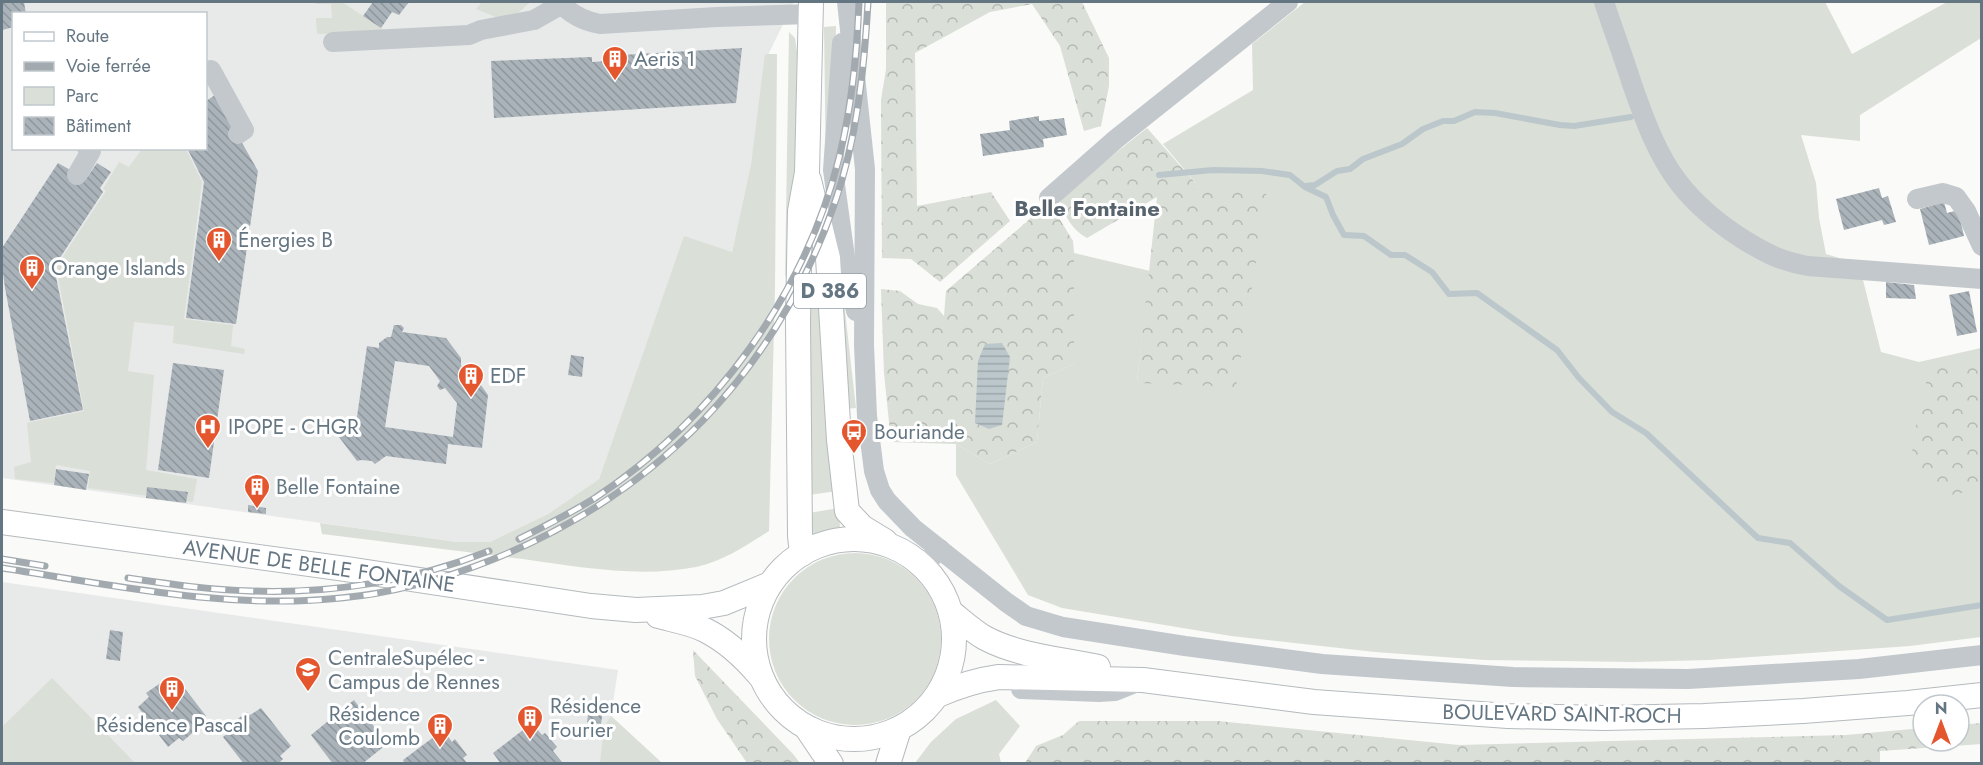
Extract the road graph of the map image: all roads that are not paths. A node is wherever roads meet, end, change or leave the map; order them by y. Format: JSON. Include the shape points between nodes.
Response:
{"nodes":[{"id":1,"x":846,"y":2,"type":"edge"},
{"id":2,"x":1288,"y":2,"type":"edge"},
{"id":3,"x":1604,"y":2,"type":"edge"},
{"id":4,"x":561,"y":3,"type":"edge"},
{"id":5,"x":810,"y":8,"type":"edge"},
{"id":6,"x":333,"y":42,"type":"dead end"},
{"id":7,"x":211,"y":70,"type":"dead end"},
{"id":8,"x":238,"y":134,"type":"dead end"},
{"id":9,"x":90,"y":150,"type":"edge"},
{"id":10,"x":807,"y":172,"type":"junction"},
{"id":11,"x":77,"y":175,"type":"dead end"},
{"id":12,"x":1049,"y":198,"type":"dead end"},
{"id":13,"x":1917,"y":200,"type":"dead end"},
{"id":14,"x":1982,"y":246,"type":"edge"},
{"id":15,"x":1982,"y":279,"type":"edge"},
{"id":16,"x":864,"y":342,"type":"junction"},
{"id":17,"x":2,"y":522,"type":"edge"},
{"id":18,"x":940,"y":549,"type":"junction"},
{"id":19,"x":900,"y":550,"type":"junction"},
{"id":20,"x":802,"y":554,"type":"junction"},
{"id":21,"x":923,"y":566,"type":"junction"},
{"id":22,"x":770,"y":584,"type":"junction"},
{"id":23,"x":636,"y":610,"type":"junction"},
{"id":24,"x":952,"y":613,"type":"junction"},
{"id":25,"x":1982,"y":655,"type":"edge"},
{"id":26,"x":761,"y":678,"type":"junction"},
{"id":27,"x":1143,"y":680,"type":"junction"},
{"id":28,"x":938,"y":695,"type":"junction"},
{"id":29,"x":1982,"y":695,"type":"edge"},
{"id":30,"x":806,"y":727,"type":"junction"},
{"id":31,"x":899,"y":729,"type":"junction"},
{"id":32,"x":831,"y":764,"type":"edge"},
{"id":33,"x":888,"y":764,"type":"edge"}],
"edges":[{"from":1,"to":16,"type":"street","via":[[865,169]]},
{"from":1,"to":16,"type":"street","via":[[833,170],[847,272]]},
{"from":2,"to":12,"type":"street","via":[[1116,139]]},
{"from":3,"to":15,"type":"street","via":[[1659,151],[1678,183],[1728,230],[1784,262]]},
{"from":4,"to":5,"type":"street","via":[[579,17],[600,24]]},
{"from":4,"to":6,"type":"street","via":[[534,20],[469,35]]},
{"from":5,"to":10,"type":"main road","number":"D 386"},
{"from":7,"to":8,"type":"street","via":[[244,130]]},
{"from":9,"to":11,"type":"street"},
{"from":10,"to":19,"type":"main road","number":"D 386","via":[[828,258],[847,511],[862,527]]},
{"from":10,"to":20,"type":"main road","number":"D 386","via":[[800,211],[798,332]]},
{"from":13,"to":14,"type":"street","via":[[1943,193],[1956,197]]},
{"from":16,"to":18,"type":"street","via":[[867,416],[880,490],[913,528]]},
{"from":17,"to":23,"type":"main road","name":"AVENUE DE BELLE FONTAINE"},
{"from":18,"to":21,"type":"street"},
{"from":18,"to":25,"type":"street","via":[[1006,602],[1035,619],[1063,627],[1322,664],[1513,677],[1688,679],[1859,669]]},
{"from":19,"to":20,"type":"main road","via":[[861,539],[820,545]]},
{"from":19,"to":21,"type":"main road"},
{"from":20,"to":22,"type":"main road"},
{"from":21,"to":24,"type":"main road","via":[[938,583]]},
{"from":22,"to":23,"type":"main road","name":"AVENUE DE BELLE FONTAINE","via":[[702,608]]},
{"from":22,"to":26,"type":"main road","via":[[754,630]]},
{"from":23,"to":26,"type":"main road","name":"AVENUE DE BELLE FONTAINE","via":[[703,628],[727,643]]},
{"from":24,"to":27,"type":"main road","name":"BOULEVARD SAINT-ROCH","via":[[983,637],[1002,645]]},
{"from":24,"to":28,"type":"main road","via":[[954,656]]},
{"from":26,"to":30,"type":"main road","via":[[780,706]]},
{"from":27,"to":28,"type":"main road","name":"BOULEVARD SAINT-ROCH","via":[[999,676]]},
{"from":27,"to":29,"type":"main road","name":"BOULEVARD SAINT-ROCH","via":[[1314,702],[1508,716],[1604,718],[1803,711]]},
{"from":28,"to":31,"type":"main road","via":[[927,709]]},
{"from":30,"to":31,"type":"main road","via":[[824,735],[862,740]]},
{"from":30,"to":32,"type":"main road"},
{"from":31,"to":33,"type":"main road"}]}
